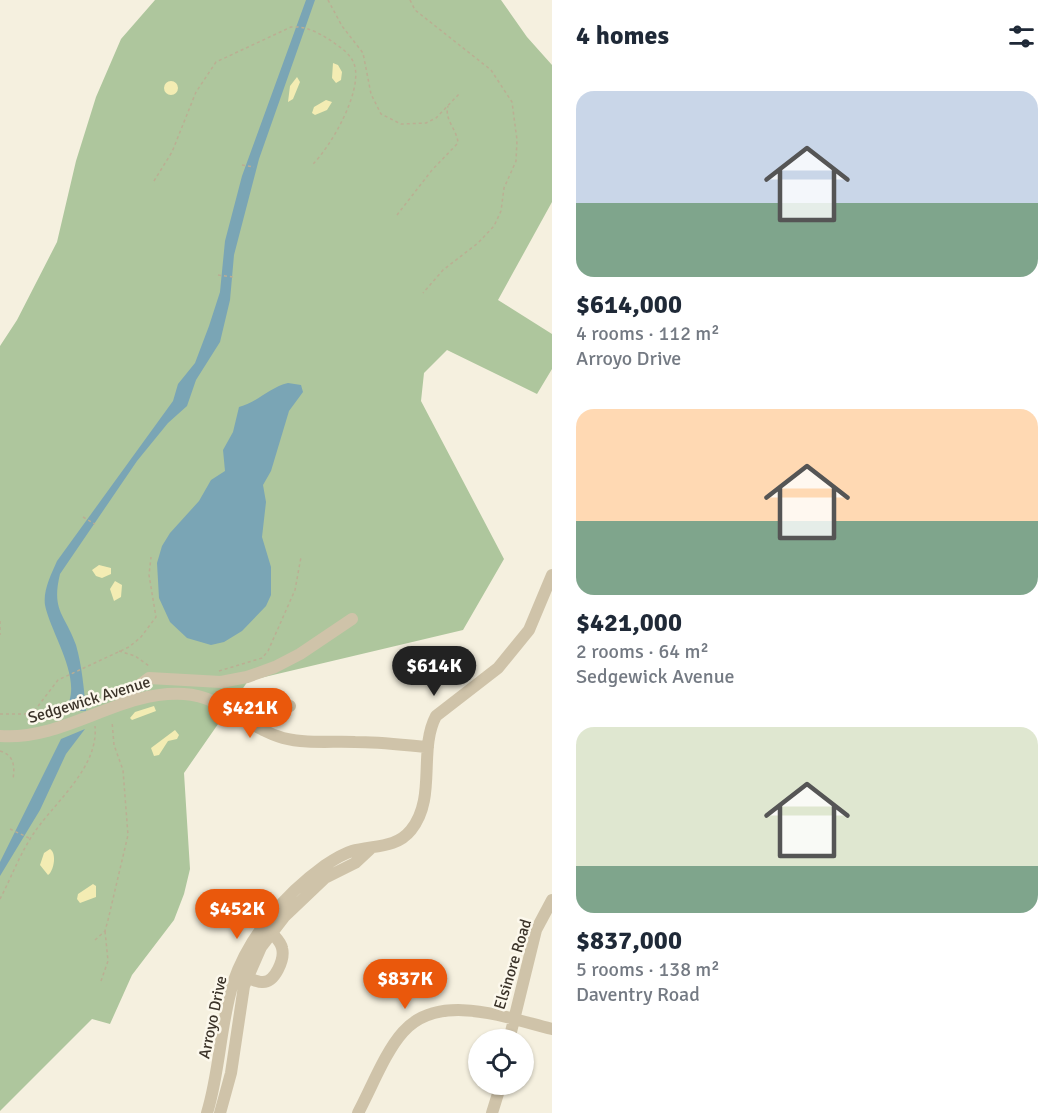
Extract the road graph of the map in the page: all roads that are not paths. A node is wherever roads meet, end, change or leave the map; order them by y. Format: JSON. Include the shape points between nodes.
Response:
{"nodes":[{"id":1,"x":552,"y":575,"type":"edge"},
{"id":2,"x":352,"y":620,"type":"dead end"},
{"id":3,"x":116,"y":706,"type":"junction"},
{"id":4,"x":290,"y":706,"type":"dead end"},
{"id":5,"x":263,"y":730,"type":"junction"},
{"id":6,"x":0,"y":736,"type":"edge"},
{"id":7,"x":428,"y":747,"type":"junction"},
{"id":8,"x":322,"y":874,"type":"junction"},
{"id":9,"x":552,"y":900,"type":"edge"},
{"id":10,"x":271,"y":932,"type":"junction"},
{"id":11,"x":247,"y":978,"type":"junction"},
{"id":12,"x":512,"y":1019,"type":"junction"},
{"id":13,"x":511,"y":1029,"type":"edge"},
{"id":14,"x":552,"y":1029,"type":"edge"},
{"id":15,"x":498,"y":1095,"type":"edge"},
{"id":16,"x":207,"y":1113,"type":"edge"},
{"id":17,"x":220,"y":1113,"type":"edge"},
{"id":18,"x":358,"y":1113,"type":"edge"},
{"id":19,"x":492,"y":1113,"type":"edge"}],
"edges":[{"from":1,"to":7,"type":"street","name":"Arroyo Drive","via":[[528,630],[498,668],[436,716]]},
{"from":2,"to":3,"type":"street","via":[[275,667],[221,682],[149,678]]},
{"from":3,"to":5,"type":"street","name":"Sedgewick Avenue","via":[[142,697],[186,694],[225,705]]},
{"from":3,"to":6,"type":"street","name":"Sedgewick Avenue","via":[[72,724],[17,738]]},
{"from":4,"to":5,"type":"street","via":[[270,710]]},
{"from":5,"to":7,"type":"street","name":"Sedgewick Avenue","via":[[293,741]]},
{"from":7,"to":8,"type":"street","name":"Arroyo Drive","via":[[422,811],[415,824],[404,837],[334,858]]},
{"from":8,"to":10,"type":"street","name":"Arroyo Drive"},
{"from":8,"to":16,"type":"street","name":"Arroyo Drive","via":[[289,896],[245,955],[233,984]]},
{"from":9,"to":12,"type":"street","name":"Elsinore Road","via":[[536,930]]},
{"from":10,"to":11,"type":"street","name":"Arroyo Drive"},
{"from":10,"to":11,"type":"street","via":[[283,952],[278,970],[269,981]]},
{"from":11,"to":17,"type":"street","name":"Arroyo Drive"},
{"from":12,"to":13,"type":"street","name":"Elsinore Road"},
{"from":12,"to":14,"type":"street"},
{"from":12,"to":18,"type":"street","via":[[453,1009],[422,1016],[402,1032]]},
{"from":15,"to":19,"type":"street"}]}
